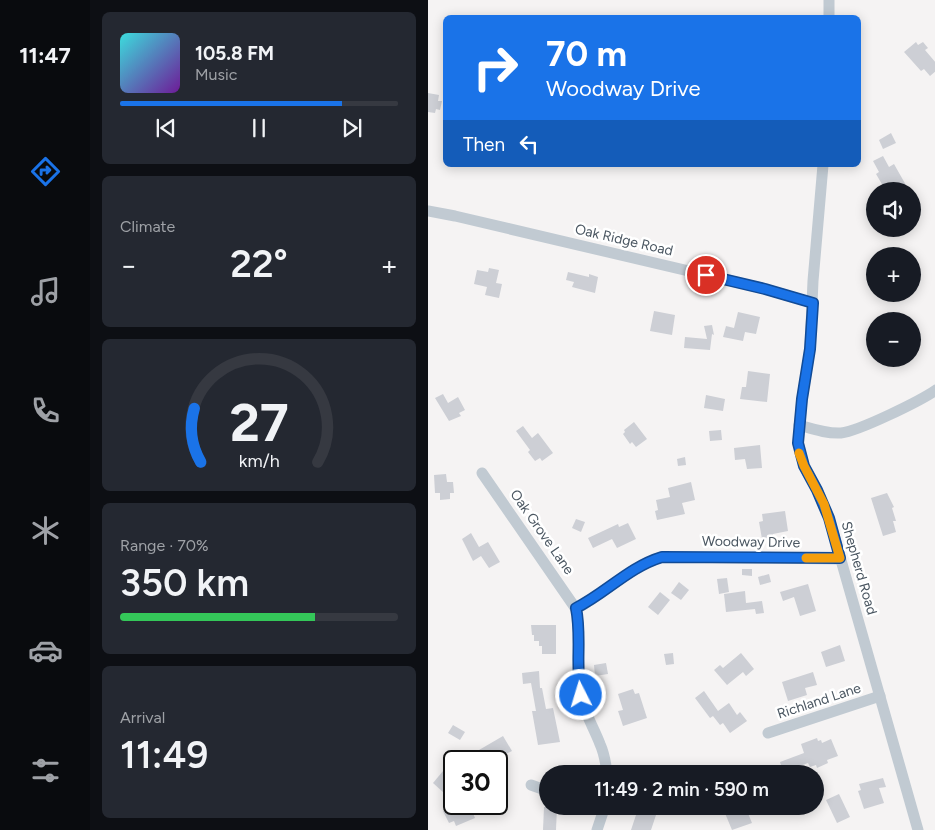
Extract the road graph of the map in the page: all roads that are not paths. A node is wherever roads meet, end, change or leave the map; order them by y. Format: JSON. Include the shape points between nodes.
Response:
{"nodes":[{"id":1,"x":829,"y":0,"type":"edge"},
{"id":2,"x":829,"y":15,"type":"edge"},
{"id":3,"x":823,"y":167,"type":"edge"},
{"id":4,"x":428,"y":211,"type":"edge"},
{"id":5,"x":813,"y":303,"type":"junction"},
{"id":6,"x":936,"y":390,"type":"edge"},
{"id":7,"x":800,"y":425,"type":"junction"},
{"id":8,"x":482,"y":473,"type":"dead end"},
{"id":9,"x":840,"y":558,"type":"junction"},
{"id":10,"x":576,"y":608,"type":"junction"},
{"id":11,"x":880,"y":696,"type":"junction"},
{"id":12,"x":768,"y":734,"type":"dead end"},
{"id":13,"x":605,"y":765,"type":"edge"},
{"id":14,"x":531,"y":785,"type":"dead end"},
{"id":15,"x":539,"y":788,"type":"edge"},
{"id":16,"x":602,"y":815,"type":"edge"},
{"id":17,"x":597,"y":830,"type":"edge"},
{"id":18,"x":918,"y":830,"type":"edge"}],
"edges":[{"from":1,"to":2,"type":"street"},
{"from":3,"to":5,"type":"street","name":"Shepherd Road"},
{"from":4,"to":5,"type":"street","name":"Oak Ridge Road"},
{"from":5,"to":7,"type":"street","name":"Shepherd Road"},
{"from":6,"to":7,"type":"street","via":[[846,432],[830,433]]},
{"from":7,"to":9,"type":"street","name":"Shepherd Road","via":[[800,455],[824,504]]},
{"from":8,"to":10,"type":"street","name":"Oak Grove Lane"},
{"from":9,"to":10,"type":"street","name":"Woodway Drive","via":[[662,557],[639,566]]},
{"from":9,"to":11,"type":"street","name":"Shepherd Road"},
{"from":10,"to":13,"type":"street","via":[[579,620],[578,683]]},
{"from":11,"to":12,"type":"street","name":"Richland Lane"},
{"from":11,"to":18,"type":"street","name":"Shepherd Road"},
{"from":14,"to":15,"type":"street"},
{"from":16,"to":17,"type":"street"}]}
